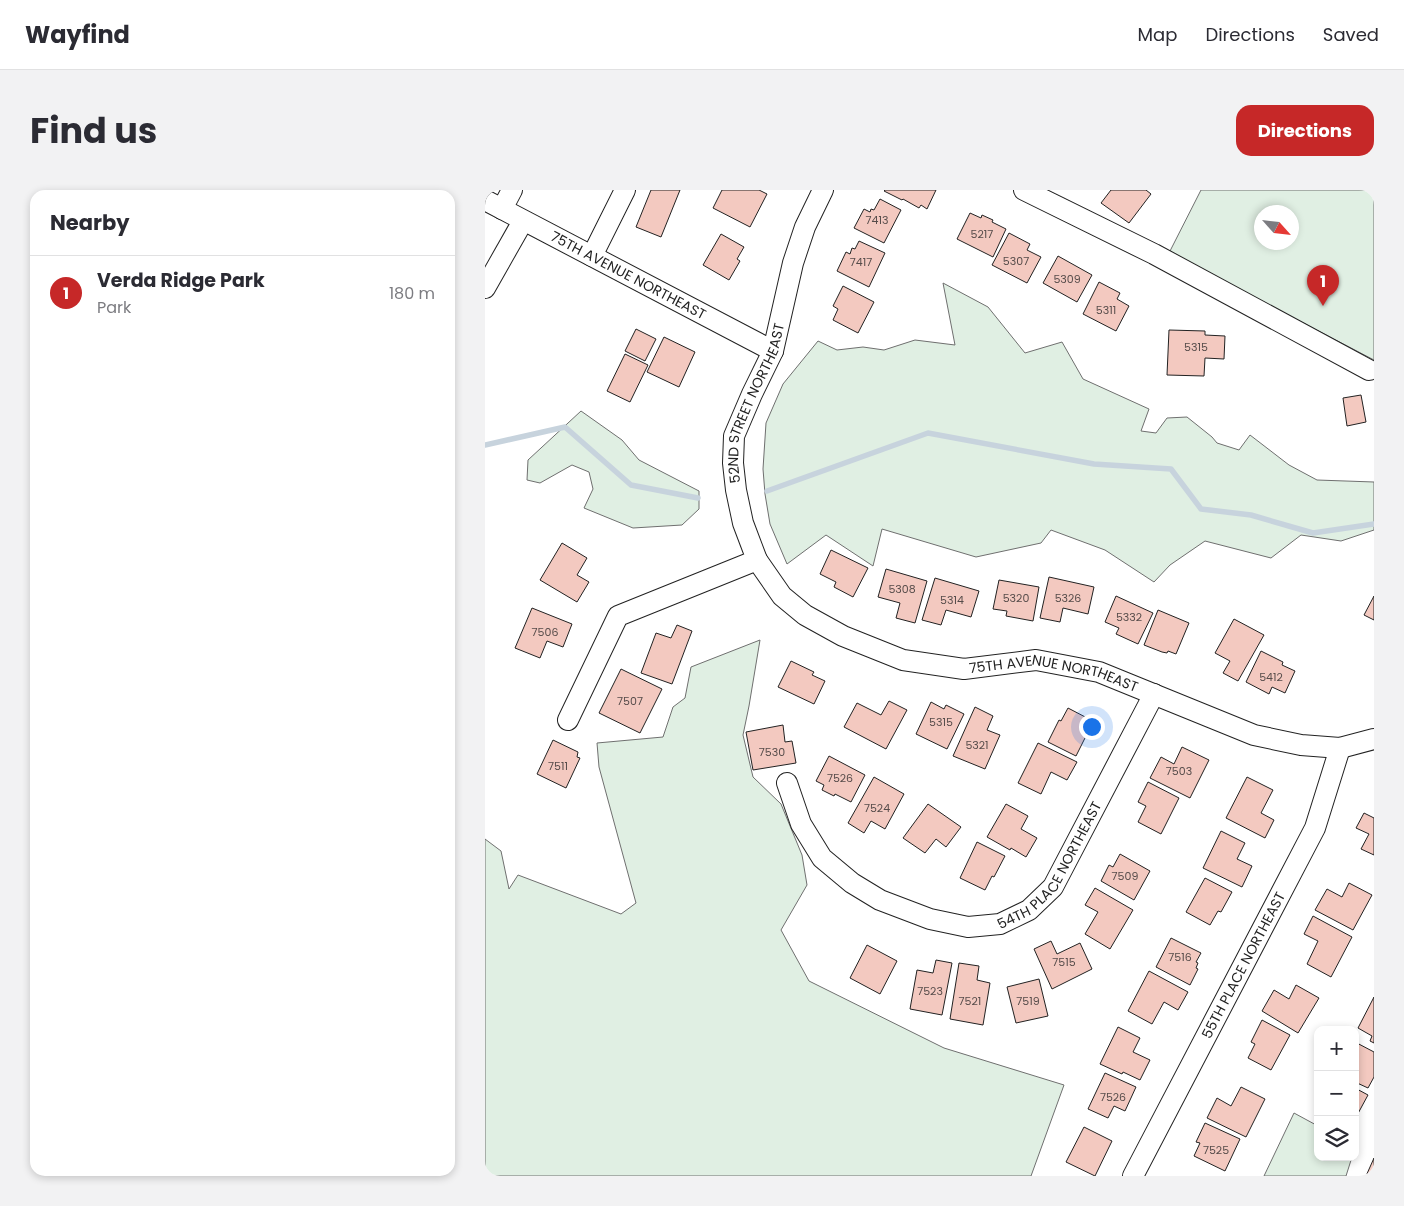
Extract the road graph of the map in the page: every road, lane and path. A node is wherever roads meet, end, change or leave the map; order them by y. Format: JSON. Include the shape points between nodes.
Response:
{"nodes":[{"id":1,"x":512,"y":190,"type":"edge"},
{"id":2,"x":625,"y":190,"type":"edge"},
{"id":3,"x":823,"y":190,"type":"edge"},
{"id":4,"x":1024,"y":190,"type":"edge"},
{"id":5,"x":493,"y":205,"type":"edge"},
{"id":6,"x":523,"y":220,"type":"junction"},
{"id":7,"x":592,"y":256,"type":"junction"},
{"id":8,"x":485,"y":288,"type":"edge"},
{"id":9,"x":773,"y":352,"type":"junction"},
{"id":10,"x":1369,"y":370,"type":"dead end"},
{"id":11,"x":757,"y":560,"type":"junction"},
{"id":12,"x":1154,"y":694,"type":"junction"},
{"id":13,"x":569,"y":720,"type":"dead end"},
{"id":14,"x":1374,"y":739,"type":"edge"},
{"id":15,"x":1340,"y":748,"type":"junction"},
{"id":16,"x":787,"y":783,"type":"dead end"},
{"id":17,"x":1133,"y":1176,"type":"edge"}],
"edges":[{"from":1,"to":5,"type":"street"},
{"from":2,"to":7,"type":"street"},
{"from":3,"to":9,"type":"street","name":"52ND STREET NORTHEAST","via":[[805,226]]},
{"from":4,"to":10,"type":"street","via":[[1154,254]]},
{"from":5,"to":6,"type":"street","name":"75TH AVENUE NORTHEAST"},
{"from":6,"to":7,"type":"street","name":"75TH AVENUE NORTHEAST"},
{"from":6,"to":8,"type":"street"},
{"from":7,"to":9,"type":"street","name":"75TH AVENUE NORTHEAST"},
{"from":9,"to":11,"type":"street","name":"52ND STREET NORTHEAST","via":[[734,436],[733,463],[738,498],[743,523]]},
{"from":11,"to":12,"type":"street","name":"75TH AVENUE NORTHEAST","via":[[782,596],[805,615],[843,636],[903,660],[964,669],[1036,660],[1099,672]]},
{"from":11,"to":13,"type":"street","via":[[618,616]]},
{"from":12,"to":15,"type":"street","name":"75TH AVENUE NORTHEAST","via":[[1254,735],[1301,745]]},
{"from":12,"to":16,"type":"street","name":"54TH PLACE NORTHEAST","via":[[1053,887],[1029,910],[1000,924],[968,927],[930,918],[880,900],[852,882],[822,858],[801,824]]},
{"from":14,"to":15,"type":"street","name":"75TH AVENUE NORTHEAST"},
{"from":15,"to":17,"type":"street","name":"55TH PLACE NORTHEAST","via":[[1315,828]]}]}
